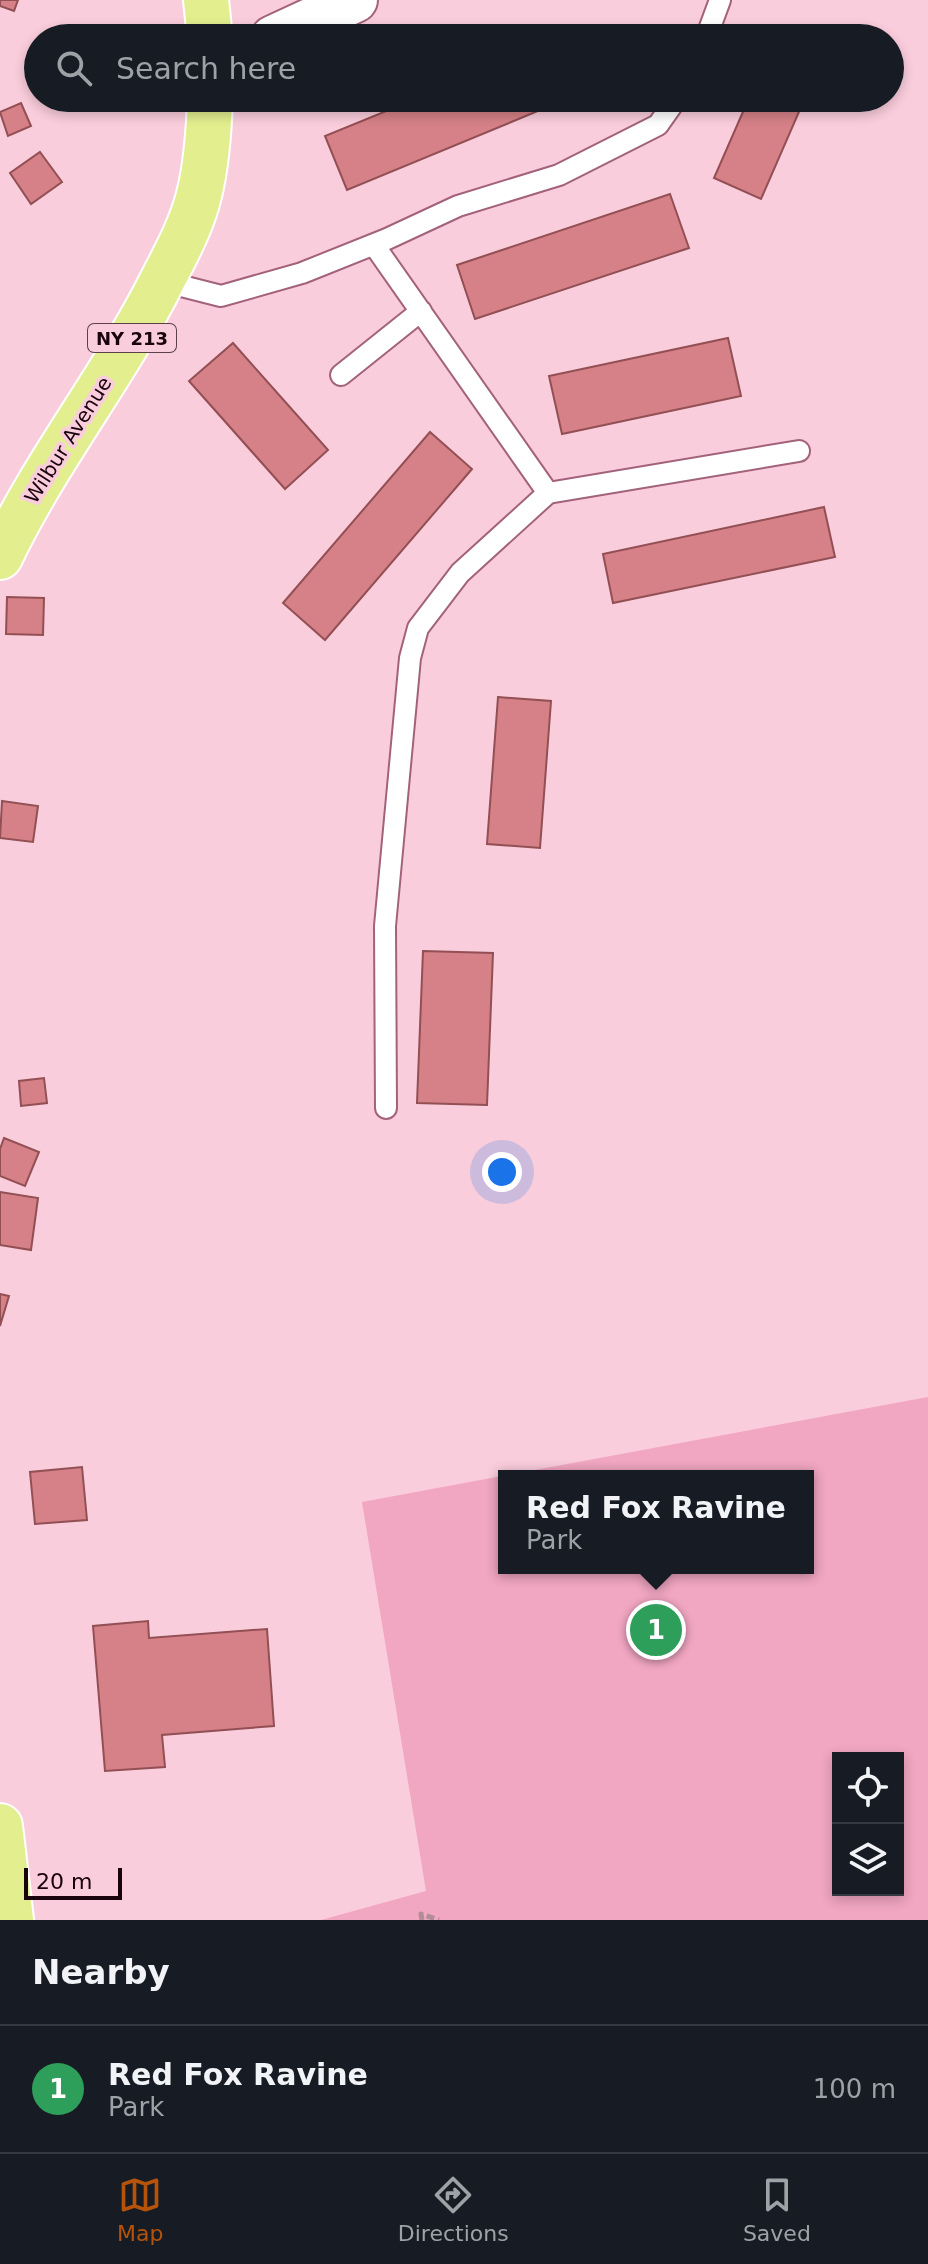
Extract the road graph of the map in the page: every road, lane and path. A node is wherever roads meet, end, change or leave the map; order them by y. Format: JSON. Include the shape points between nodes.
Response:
{"nodes":[{"id":1,"x":206,"y":0,"type":"edge"},
{"id":2,"x":355,"y":0,"type":"edge"},
{"id":3,"x":720,"y":0,"type":"edge"},
{"id":4,"x":209,"y":24,"type":"edge"},
{"id":5,"x":303,"y":24,"type":"edge"},
{"id":6,"x":711,"y":24,"type":"edge"},
{"id":7,"x":209,"y":112,"type":"edge"},
{"id":8,"x":667,"y":112,"type":"edge"},
{"id":9,"x":374,"y":245,"type":"junction"},
{"id":10,"x":162,"y":281,"type":"junction"},
{"id":11,"x":421,"y":311,"type":"junction"},
{"id":12,"x":341,"y":375,"type":"dead end"},
{"id":13,"x":799,"y":451,"type":"dead end"},
{"id":14,"x":548,"y":493,"type":"junction"},
{"id":15,"x":0,"y":557,"type":"edge"},
{"id":16,"x":386,"y":1108,"type":"dead end"},
{"id":17,"x":0,"y":1826,"type":"edge"},
{"id":18,"x":11,"y":1920,"type":"edge"},
{"id":19,"x":422,"y":1920,"type":"edge"},
{"id":20,"x":439,"y":1920,"type":"edge"}],
"edges":[{"from":1,"to":4,"type":"main road"},
{"from":2,"to":5,"type":"street"},
{"from":3,"to":6,"type":"lane"},
{"from":7,"to":10,"type":"main road","name":"Wilbur Avenue","number":"NY 213","via":[[199,196]]},
{"from":8,"to":9,"type":"lane","via":[[658,125],[559,175],[458,206]]},
{"from":9,"to":10,"type":"lane","via":[[221,296]]},
{"from":9,"to":11,"type":"lane"},
{"from":10,"to":15,"type":"main road","name":"Wilbur Avenue","number":"NY 213"},
{"from":11,"to":12,"type":"lane"},
{"from":11,"to":14,"type":"lane"},
{"from":13,"to":14,"type":"lane"},
{"from":14,"to":16,"type":"lane","via":[[460,573],[418,628],[410,658],[385,926]]},
{"from":17,"to":18,"type":"main road"},
{"from":19,"to":20,"type":"path","via":[[421,1914]]}]}
